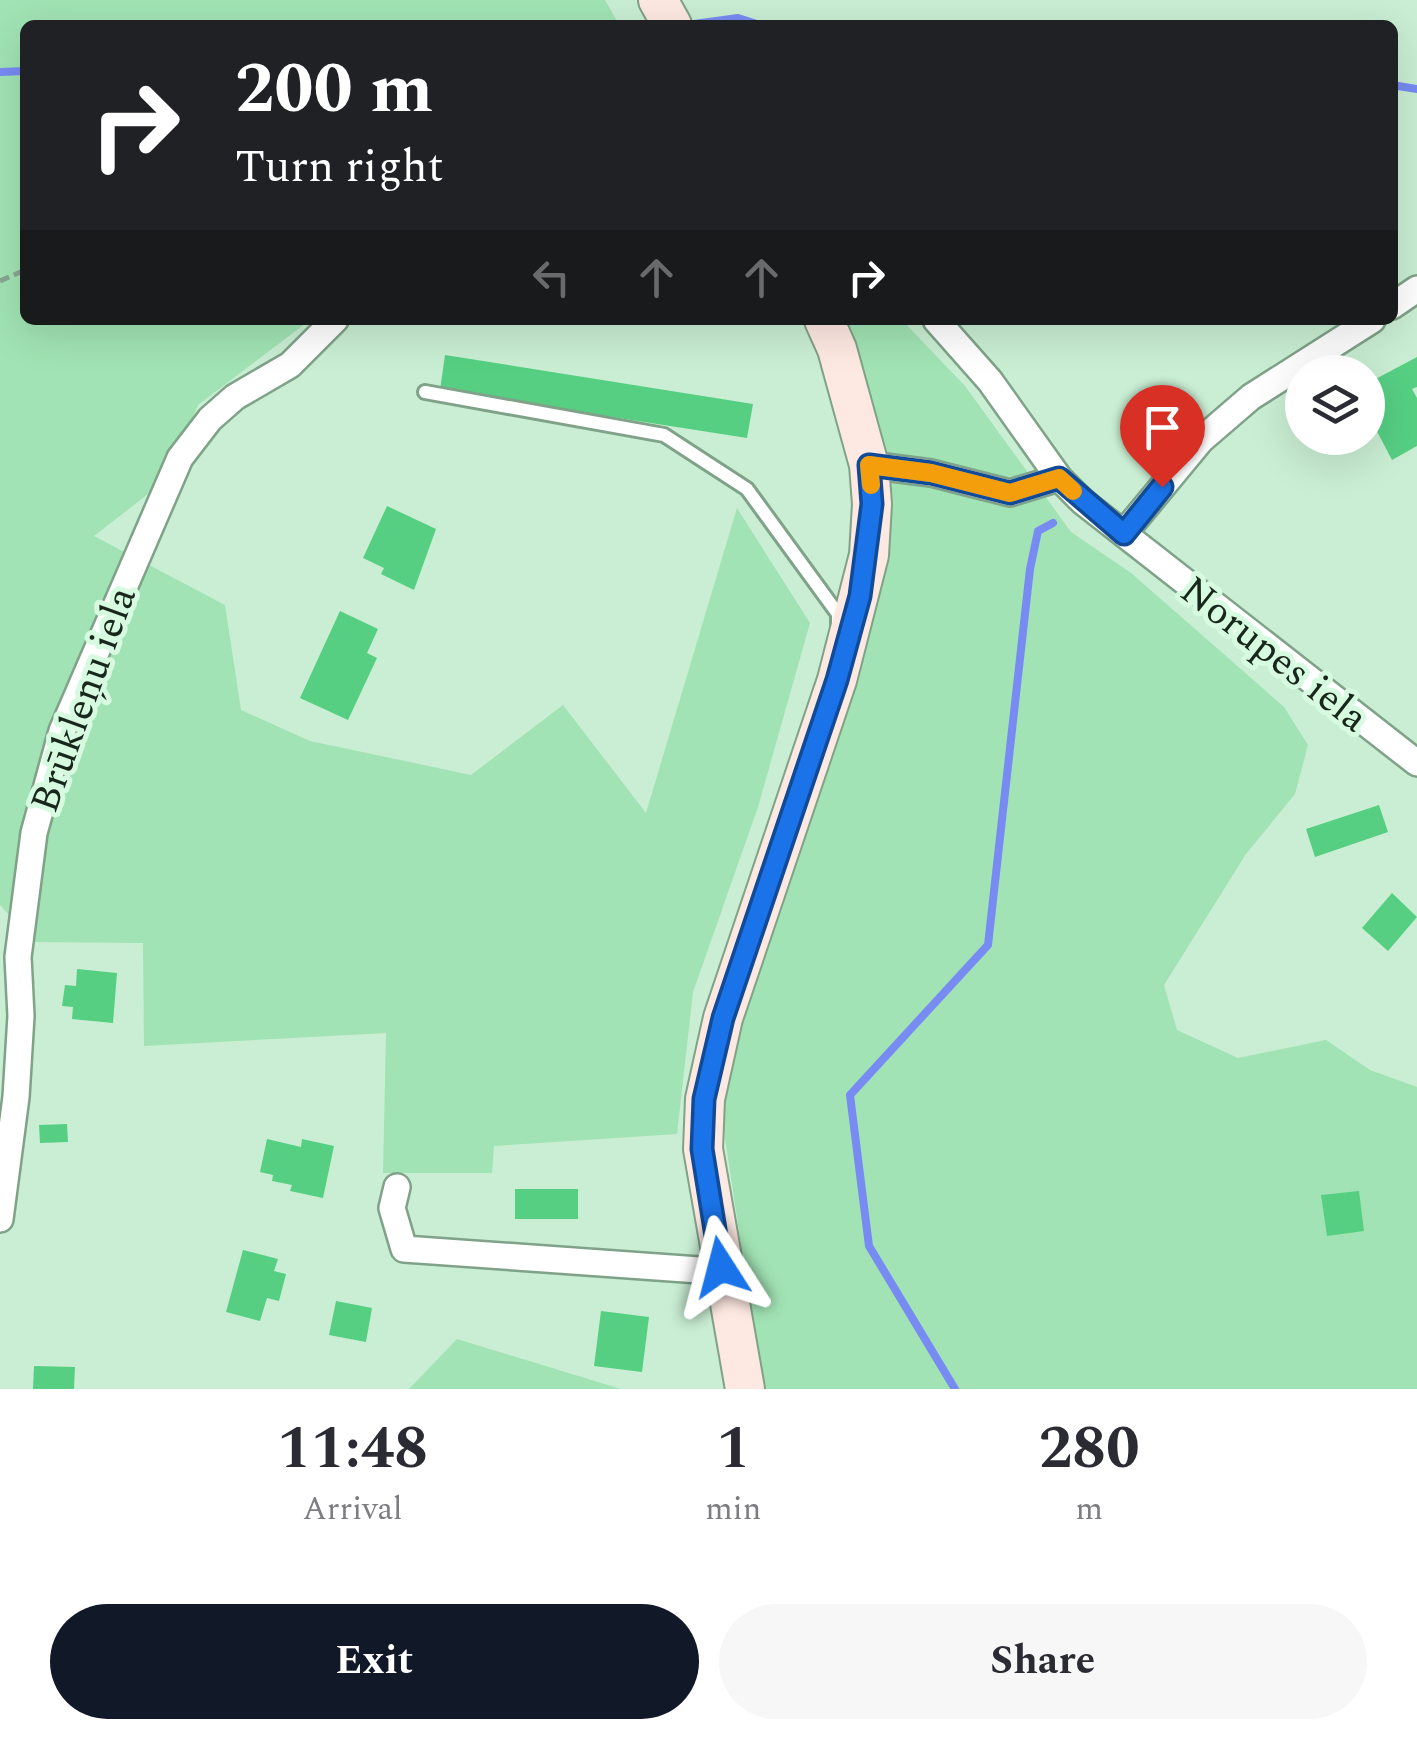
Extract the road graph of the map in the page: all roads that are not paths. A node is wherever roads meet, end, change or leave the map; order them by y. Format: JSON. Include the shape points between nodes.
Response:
{"nodes":[{"id":1,"x":330,"y":325,"type":"edge"},
{"id":2,"x":826,"y":325,"type":"edge"},
{"id":3,"x":940,"y":325,"type":"edge"},
{"id":4,"x":1364,"y":325,"type":"edge"},
{"id":5,"x":425,"y":392,"type":"dead end"},
{"id":6,"x":869,"y":465,"type":"junction"},
{"id":7,"x":1059,"y":478,"type":"junction"},
{"id":8,"x":1124,"y":534,"type":"junction"},
{"id":9,"x":837,"y":680,"type":"junction"},
{"id":10,"x":1417,"y":763,"type":"edge"},
{"id":11,"x":398,"y":1188,"type":"dead end"},
{"id":12,"x":0,"y":1219,"type":"edge"},
{"id":13,"x":721,"y":1267,"type":"junction"},
{"id":14,"x":745,"y":1389,"type":"edge"}],
"edges":[{"from":1,"to":12,"type":"street","name":"Brūkleņu iela","via":[[290,366],[210,419],[180,458],[62,731],[27,886],[18,958],[16,1097]]},
{"from":2,"to":6,"type":"main road"},
{"from":3,"to":7,"type":"street","name":"Norupes iela"},
{"from":4,"to":8,"type":"street","via":[[1250,396],[1201,440]]},
{"from":5,"to":9,"type":"lane","via":[[664,434],[746,488],[838,614]]},
{"from":6,"to":7,"type":"street","via":[[1010,493]]},
{"from":6,"to":9,"type":"main road","via":[[869,555]]},
{"from":7,"to":8,"type":"street","name":"Norupes iela"},
{"from":8,"to":10,"type":"street","name":"Norupes iela"},
{"from":9,"to":13,"type":"main road","via":[[723,1018],[704,1099],[702,1149]]},
{"from":11,"to":13,"type":"street","via":[[392,1208],[404,1249]]},
{"from":13,"to":14,"type":"main road"}]}
